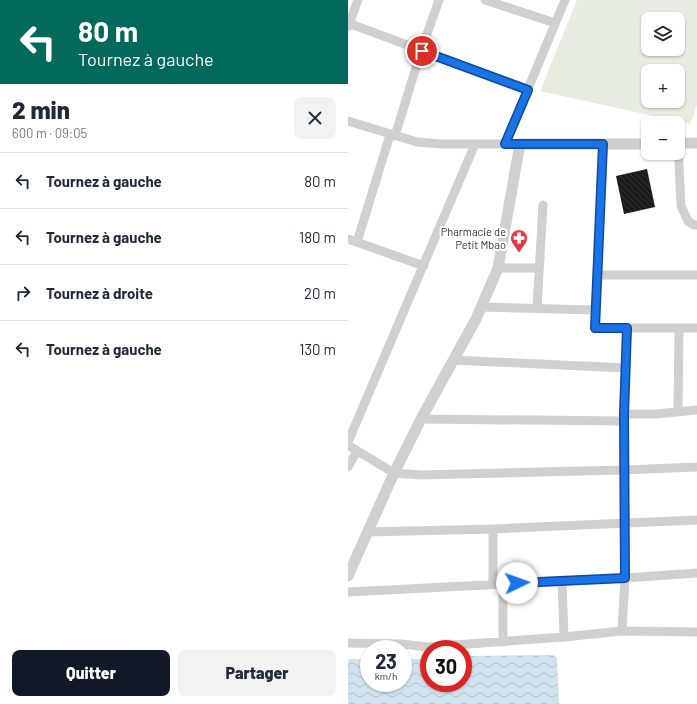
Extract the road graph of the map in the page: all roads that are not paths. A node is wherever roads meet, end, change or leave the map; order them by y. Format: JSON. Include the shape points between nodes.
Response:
{"nodes":[{"id":1,"x":358,"y":0,"type":"edge"},
{"id":2,"x":439,"y":0,"type":"edge"},
{"id":3,"x":485,"y":0,"type":"edge"},
{"id":4,"x":565,"y":0,"type":"edge"},
{"id":5,"x":555,"y":23,"type":"junction"},
{"id":6,"x":348,"y":24,"type":"edge"},
{"id":7,"x":422,"y":51,"type":"junction"},
{"id":8,"x":528,"y":90,"type":"junction"},
{"id":9,"x":348,"y":120,"type":"edge"},
{"id":10,"x":393,"y":135,"type":"junction"},
{"id":11,"x":685,"y":143,"type":"edge"},
{"id":12,"x":697,"y":143,"type":"edge"},
{"id":13,"x":475,"y":144,"type":"junction"},
{"id":14,"x":505,"y":144,"type":"junction"},
{"id":15,"x":520,"y":144,"type":"junction"},
{"id":16,"x":603,"y":144,"type":"junction"},
{"id":17,"x":641,"y":144,"type":"edge"},
{"id":18,"x":679,"y":160,"type":"edge"},
{"id":19,"x":543,"y":205,"type":"dead end"},
{"id":20,"x":697,"y":225,"type":"edge"},
{"id":21,"x":352,"y":240,"type":"edge"},
{"id":22,"x":424,"y":266,"type":"junction"},
{"id":23,"x":498,"y":268,"type":"junction"},
{"id":24,"x":539,"y":268,"type":"junction"},
{"id":25,"x":598,"y":275,"type":"junction"},
{"id":26,"x":697,"y":275,"type":"edge"},
{"id":27,"x":481,"y":307,"type":"junction"},
{"id":28,"x":537,"y":308,"type":"junction"},
{"id":29,"x":596,"y":310,"type":"junction"},
{"id":30,"x":627,"y":328,"type":"junction"},
{"id":31,"x":679,"y":328,"type":"junction"},
{"id":32,"x":697,"y":328,"type":"edge"},
{"id":33,"x":453,"y":360,"type":"junction"},
{"id":34,"x":625,"y":368,"type":"junction"},
{"id":35,"x":697,"y":410,"type":"edge"},
{"id":36,"x":678,"y":412,"type":"junction"},
{"id":37,"x":421,"y":418,"type":"junction"},
{"id":38,"x":624,"y":418,"type":"junction"},
{"id":39,"x":348,"y":442,"type":"edge"},
{"id":40,"x":348,"y":445,"type":"edge"},
{"id":41,"x":357,"y":451,"type":"junction"},
{"id":42,"x":348,"y":467,"type":"edge"},
{"id":43,"x":697,"y":467,"type":"edge"},
{"id":44,"x":624,"y":470,"type":"junction"},
{"id":45,"x":394,"y":473,"type":"junction"},
{"id":46,"x":697,"y":520,"type":"edge"},
{"id":47,"x":624,"y":524,"type":"junction"},
{"id":48,"x":493,"y":529,"type":"junction"},
{"id":49,"x":367,"y":532,"type":"junction"},
{"id":50,"x":697,"y":573,"type":"edge"},
{"id":51,"x":348,"y":576,"type":"edge"},
{"id":52,"x":625,"y":578,"type":"junction"},
{"id":53,"x":562,"y":581,"type":"junction"},
{"id":54,"x":493,"y":584,"type":"junction"},
{"id":55,"x":503,"y":584,"type":"junction"},
{"id":56,"x":348,"y":592,"type":"edge"},
{"id":57,"x":622,"y":631,"type":"junction"},
{"id":58,"x":697,"y":632,"type":"edge"},
{"id":59,"x":564,"y":637,"type":"junction"},
{"id":60,"x":503,"y":642,"type":"junction"},
{"id":61,"x":348,"y":643,"type":"edge"}],
"edges":[{"from":1,"to":6,"type":"street"},
{"from":2,"to":7,"type":"street"},
{"from":3,"to":5,"type":"street"},
{"from":4,"to":5,"type":"street"},
{"from":5,"to":8,"type":"street"},
{"from":6,"to":7,"type":"street"},
{"from":7,"to":8,"type":"street"},
{"from":7,"to":10,"type":"street"},
{"from":8,"to":14,"type":"street"},
{"from":9,"to":10,"type":"street"},
{"from":10,"to":13,"type":"street","via":[[427,144]]},
{"from":10,"to":21,"type":"street"},
{"from":11,"to":12,"type":"street"},
{"from":13,"to":14,"type":"street"},
{"from":13,"to":22,"type":"street"},
{"from":14,"to":15,"type":"street"},
{"from":15,"to":16,"type":"street"},
{"from":15,"to":23,"type":"street"},
{"from":16,"to":17,"type":"street"},
{"from":16,"to":25,"type":"street"},
{"from":18,"to":20,"type":"street","via":[[681,206],[688,221]]},
{"from":19,"to":24,"type":"street"},
{"from":21,"to":22,"type":"street"},
{"from":22,"to":39,"type":"street"},
{"from":23,"to":24,"type":"street"},
{"from":23,"to":27,"type":"street"},
{"from":24,"to":28,"type":"street"},
{"from":25,"to":26,"type":"street"},
{"from":25,"to":29,"type":"street"},
{"from":27,"to":28,"type":"street"},
{"from":27,"to":33,"type":"street"},
{"from":28,"to":29,"type":"street"},
{"from":29,"to":30,"type":"street","via":[[595,328]]},
{"from":30,"to":31,"type":"street"},
{"from":30,"to":34,"type":"street"},
{"from":31,"to":32,"type":"street"},
{"from":31,"to":36,"type":"street"},
{"from":33,"to":34,"type":"street"},
{"from":33,"to":37,"type":"street"},
{"from":34,"to":38,"type":"street"},
{"from":35,"to":36,"type":"street"},
{"from":36,"to":38,"type":"street"},
{"from":37,"to":38,"type":"street"},
{"from":37,"to":45,"type":"street"},
{"from":38,"to":44,"type":"street"},
{"from":40,"to":41,"type":"street"},
{"from":41,"to":42,"type":"street"},
{"from":41,"to":45,"type":"street"},
{"from":43,"to":44,"type":"street"},
{"from":44,"to":45,"type":"street","via":[[421,475]]},
{"from":44,"to":47,"type":"street"},
{"from":45,"to":49,"type":"street"},
{"from":46,"to":47,"type":"street"},
{"from":47,"to":48,"type":"street"},
{"from":47,"to":52,"type":"street"},
{"from":48,"to":49,"type":"street"},
{"from":48,"to":54,"type":"street"},
{"from":49,"to":51,"type":"street"},
{"from":50,"to":52,"type":"street"},
{"from":52,"to":53,"type":"street"},
{"from":52,"to":57,"type":"street"},
{"from":53,"to":55,"type":"street"},
{"from":53,"to":59,"type":"street"},
{"from":54,"to":55,"type":"street"},
{"from":54,"to":56,"type":"street"},
{"from":55,"to":60,"type":"street"},
{"from":57,"to":58,"type":"street"},
{"from":57,"to":59,"type":"street"},
{"from":59,"to":60,"type":"street"},
{"from":60,"to":61,"type":"street","via":[[427,647]]}]}
